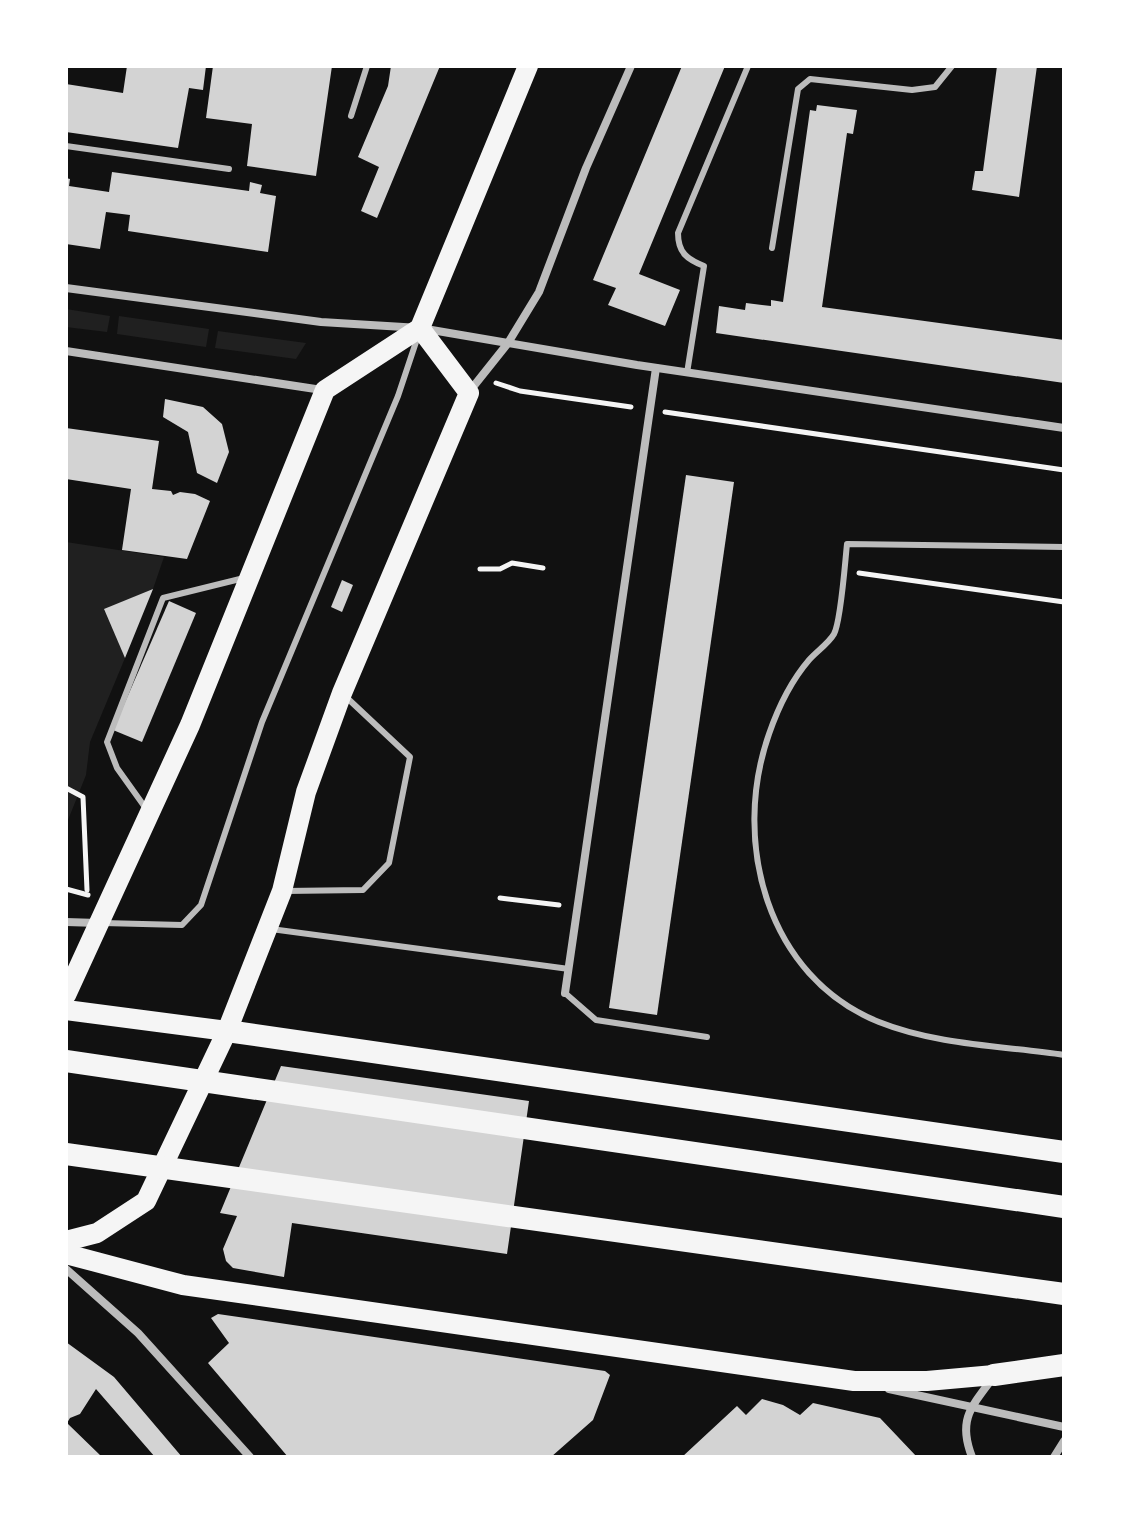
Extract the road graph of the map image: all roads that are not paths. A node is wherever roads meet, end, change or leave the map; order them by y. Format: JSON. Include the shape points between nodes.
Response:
{"nodes":[{"id":1,"x":367,"y":66,"type":"edge"},
{"id":2,"x":528,"y":66,"type":"edge"},
{"id":3,"x":631,"y":66,"type":"edge"},
{"id":4,"x":748,"y":66,"type":"edge"},
{"id":5,"x":952,"y":66,"type":"edge"},
{"id":6,"x":351,"y":116,"type":"dead end"},
{"id":7,"x":66,"y":146,"type":"edge"},
{"id":8,"x":229,"y":169,"type":"dead end"},
{"id":9,"x":772,"y":248,"type":"dead end"},
{"id":10,"x":66,"y":288,"type":"edge"},
{"id":11,"x":420,"y":328,"type":"junction"},
{"id":12,"x":508,"y":343,"type":"junction"},
{"id":13,"x":66,"y":351,"type":"edge"},
{"id":14,"x":656,"y":368,"type":"junction"},
{"id":15,"x":687,"y":373,"type":"junction"},
{"id":16,"x":325,"y":390,"type":"junction"},
{"id":17,"x":469,"y":393,"type":"junction"},
{"id":18,"x":1064,"y":428,"type":"edge"},
{"id":19,"x":1064,"y":547,"type":"edge"},
{"id":20,"x":251,"y":576,"type":"junction"},
{"id":21,"x":342,"y":693,"type":"junction"},
{"id":22,"x":149,"y":812,"type":"junction"},
{"id":23,"x":282,"y":891,"type":"junction"},
{"id":24,"x":66,"y":922,"type":"edge"},
{"id":25,"x":98,"y":923,"type":"junction"},
{"id":26,"x":268,"y":929,"type":"junction"},
{"id":27,"x":569,"y":969,"type":"junction"},
{"id":28,"x":565,"y":993,"type":"joint"},
{"id":29,"x":66,"y":995,"type":"edge"},
{"id":30,"x":66,"y":1010,"type":"edge"},
{"id":31,"x":227,"y":1031,"type":"junction"},
{"id":32,"x":707,"y":1037,"type":"dead end"},
{"id":33,"x":1064,"y":1055,"type":"edge"},
{"id":34,"x":66,"y":1061,"type":"edge"},
{"id":35,"x":1064,"y":1152,"type":"edge"},
{"id":36,"x":66,"y":1154,"type":"edge"},
{"id":37,"x":1064,"y":1207,"type":"edge"},
{"id":38,"x":66,"y":1241,"type":"edge"},
{"id":39,"x":66,"y":1254,"type":"edge"},
{"id":40,"x":66,"y":1269,"type":"edge"},
{"id":41,"x":1064,"y":1294,"type":"edge"},
{"id":42,"x":1064,"y":1365,"type":"edge"},
{"id":43,"x":994,"y":1375,"type":"junction"},
{"id":44,"x":854,"y":1381,"type":"junction"},
{"id":45,"x":970,"y":1408,"type":"junction"},
{"id":46,"x":1064,"y":1427,"type":"edge"},
{"id":47,"x":1064,"y":1441,"type":"edge"},
{"id":48,"x":250,"y":1457,"type":"edge"},
{"id":49,"x":972,"y":1457,"type":"edge"},
{"id":50,"x":1054,"y":1457,"type":"edge"}],
"edges":[{"from":1,"to":6,"type":"lane"},
{"from":2,"to":11,"type":"main road"},
{"from":3,"to":12,"type":"street","via":[[539,292]]},
{"from":4,"to":15,"type":"lane","via":[[678,233],[687,259],[704,266]]},
{"from":5,"to":9,"type":"lane","via":[[935,87],[912,90],[810,79],[798,89]]},
{"from":7,"to":8,"type":"lane"},
{"from":10,"to":11,"type":"street","via":[[321,322]]},
{"from":11,"to":12,"type":"street"},
{"from":11,"to":16,"type":"main road"},
{"from":11,"to":17,"type":"main road"},
{"from":11,"to":25,"type":"lane","via":[[398,396],[262,722],[201,905],[182,925]]},
{"from":12,"to":14,"type":"street"},
{"from":12,"to":17,"type":"street"},
{"from":13,"to":16,"type":"street"},
{"from":14,"to":15,"type":"street"},
{"from":14,"to":27,"type":"street"},
{"from":15,"to":18,"type":"street"},
{"from":16,"to":20,"type":"main road"},
{"from":17,"to":21,"type":"main road"},
{"from":19,"to":33,"type":"lane","via":[[847,544],[834,634],[787,692],[762,760],[754,832],[770,913],[807,971],[832,995],[877,1021],[918,1034]]},
{"from":20,"to":22,"type":"main road"},
{"from":20,"to":22,"type":"lane","via":[[163,598],[107,742],[117,768]]},
{"from":21,"to":23,"type":"main road","via":[[306,792]]},
{"from":21,"to":23,"type":"lane","via":[[410,757],[389,863],[363,890]]},
{"from":22,"to":25,"type":"main road"},
{"from":23,"to":26,"type":"main road"},
{"from":24,"to":25,"type":"street"},
{"from":25,"to":29,"type":"main road"},
{"from":26,"to":27,"type":"lane"},
{"from":26,"to":31,"type":"main road"},
{"from":27,"to":28,"type":"street"},
{"from":28,"to":32,"type":"lane","via":[[596,1020]]},
{"from":30,"to":31,"type":"main road"},
{"from":31,"to":35,"type":"highway"},
{"from":31,"to":38,"type":"main road","via":[[146,1201],[97,1233]]},
{"from":34,"to":37,"type":"highway"},
{"from":36,"to":41,"type":"highway"},
{"from":39,"to":44,"type":"main road","via":[[183,1285]]},
{"from":40,"to":48,"type":"street","via":[[138,1333]]},
{"from":42,"to":43,"type":"highway"},
{"from":43,"to":44,"type":"main road"},
{"from":43,"to":45,"type":"street"},
{"from":44,"to":45,"type":"street"},
{"from":45,"to":46,"type":"street"},
{"from":45,"to":49,"type":"street","via":[[965,1438]]},
{"from":47,"to":50,"type":"street"}]}
